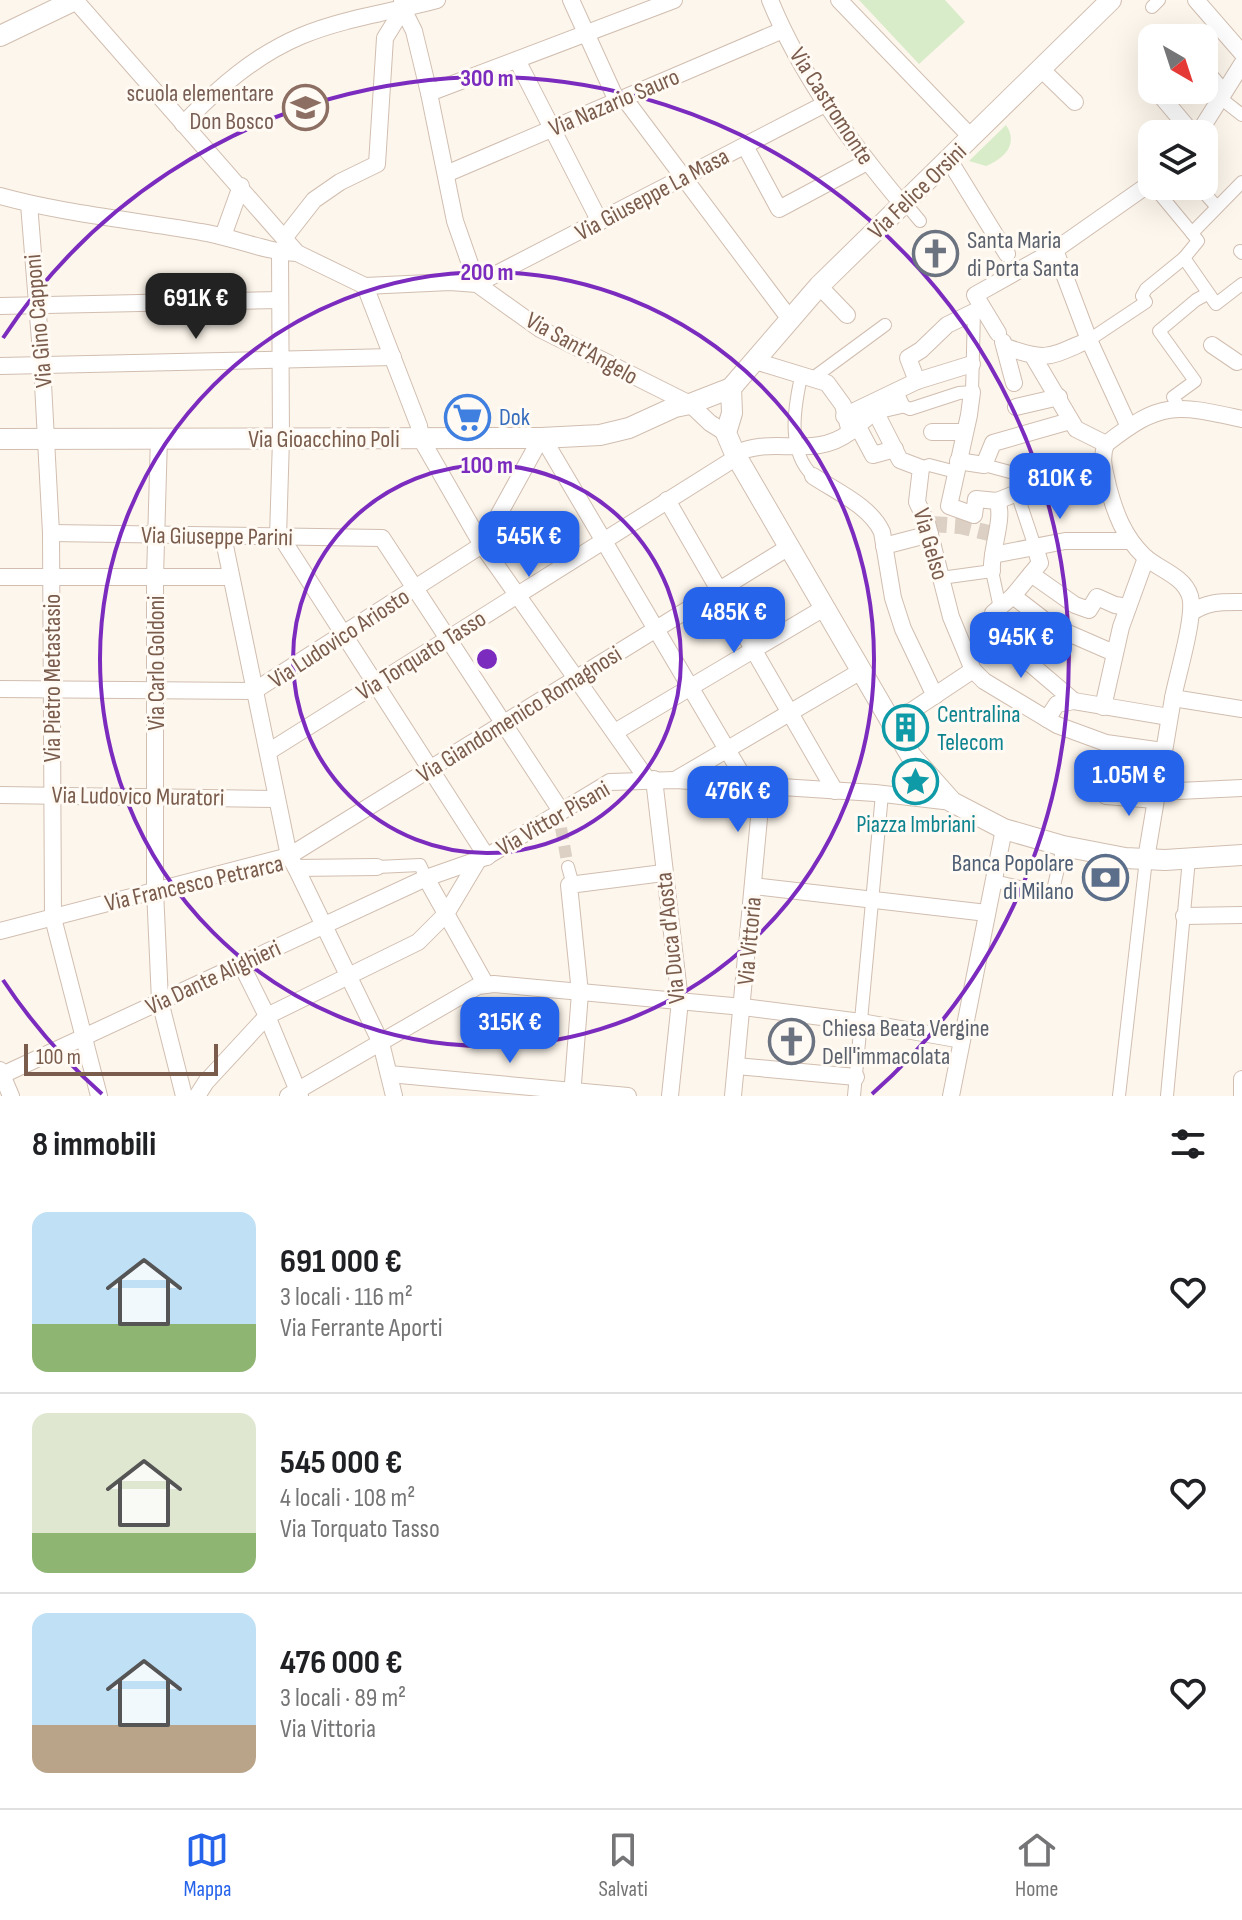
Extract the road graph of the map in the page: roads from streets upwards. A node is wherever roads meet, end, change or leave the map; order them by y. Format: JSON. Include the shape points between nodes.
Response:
{"nodes":[{"id":1,"x":75,"y":0,"type":"edge"},
{"id":2,"x":437,"y":0,"type":"edge"},
{"id":3,"x":571,"y":0,"type":"edge"},
{"id":4,"x":674,"y":0,"type":"edge"},
{"id":5,"x":770,"y":0,"type":"edge"},
{"id":6,"x":839,"y":0,"type":"edge"},
{"id":7,"x":1196,"y":0,"type":"edge"},
{"id":8,"x":1106,"y":2,"type":"edge"},
{"id":9,"x":402,"y":4,"type":"edge"},
{"id":10,"x":783,"y":30,"type":"junction"},
{"id":11,"x":586,"y":34,"type":"junction"},
{"id":12,"x":0,"y":36,"type":"edge"},
{"id":13,"x":1242,"y":53,"type":"edge"},
{"id":14,"x":517,"y":60,"type":"junction"},
{"id":15,"x":1242,"y":64,"type":"edge"},
{"id":16,"x":1041,"y":69,"type":"junction"},
{"id":17,"x":1218,"y":90,"type":"edge"},
{"id":18,"x":429,"y":93,"type":"junction"},
{"id":19,"x":1221,"y":94,"type":"junction"},
{"id":20,"x":620,"y":100,"type":"junction"},
{"id":21,"x":1075,"y":102,"type":"dead end"},
{"id":22,"x":827,"y":103,"type":"junction"},
{"id":23,"x":1169,"y":104,"type":"edge"},
{"id":24,"x":1242,"y":115,"type":"edge"},
{"id":25,"x":1183,"y":120,"type":"edge"},
{"id":26,"x":1205,"y":120,"type":"edge"},
{"id":27,"x":183,"y":124,"type":"junction"},
{"id":28,"x":552,"y":129,"type":"junction"},
{"id":29,"x":972,"y":138,"type":"junction"},
{"id":30,"x":745,"y":146,"type":"junction"},
{"id":31,"x":949,"y":160,"type":"junction"},
{"id":32,"x":867,"y":162,"type":"junction"},
{"id":33,"x":446,"y":174,"type":"junction"},
{"id":34,"x":685,"y":177,"type":"junction"},
{"id":35,"x":1242,"y":182,"type":"edge"},
{"id":36,"x":241,"y":186,"type":"junction"},
{"id":37,"x":1138,"y":194,"type":"edge"},
{"id":38,"x":0,"y":196,"type":"edge"},
{"id":39,"x":1165,"y":200,"type":"edge"},
{"id":40,"x":1211,"y":200,"type":"edge"},
{"id":41,"x":29,"y":204,"type":"junction"},
{"id":42,"x":904,"y":204,"type":"junction"},
{"id":43,"x":1217,"y":207,"type":"junction"},
{"id":44,"x":920,"y":221,"type":"dead end"},
{"id":45,"x":600,"y":222,"type":"junction"},
{"id":46,"x":1192,"y":233,"type":"junction"},
{"id":47,"x":223,"y":236,"type":"junction"},
{"id":48,"x":287,"y":247,"type":"junction"},
{"id":49,"x":1055,"y":250,"type":"junction"},
{"id":50,"x":1184,"y":258,"type":"junction"},
{"id":51,"x":1013,"y":263,"type":"junction"},
{"id":52,"x":477,"y":284,"type":"junction"},
{"id":53,"x":1242,"y":284,"type":"edge"},
{"id":54,"x":365,"y":286,"type":"junction"},
{"id":55,"x":819,"y":286,"type":"junction"},
{"id":56,"x":1207,"y":294,"type":"junction"},
{"id":57,"x":280,"y":300,"type":"junction"},
{"id":58,"x":37,"y":304,"type":"junction"},
{"id":59,"x":977,"y":305,"type":"junction"},
{"id":60,"x":0,"y":306,"type":"edge"},
{"id":61,"x":847,"y":315,"type":"dead end"},
{"id":62,"x":789,"y":318,"type":"junction"},
{"id":63,"x":885,"y":325,"type":"dead end"},
{"id":64,"x":1002,"y":340,"type":"junction"},
{"id":65,"x":1089,"y":340,"type":"junction"},
{"id":66,"x":1212,"y":345,"type":"dead end"},
{"id":67,"x":393,"y":357,"type":"junction"},
{"id":68,"x":1034,"y":358,"type":"junction"},
{"id":69,"x":281,"y":359,"type":"junction"},
{"id":70,"x":755,"y":361,"type":"junction"},
{"id":71,"x":1237,"y":362,"type":"dead end"},
{"id":72,"x":972,"y":364,"type":"junction"},
{"id":73,"x":42,"y":365,"type":"junction"},
{"id":74,"x":0,"y":366,"type":"edge"},
{"id":75,"x":807,"y":377,"type":"junction"},
{"id":76,"x":917,"y":381,"type":"junction"},
{"id":77,"x":1014,"y":383,"type":"dead end"},
{"id":78,"x":731,"y":388,"type":"junction"},
{"id":79,"x":972,"y":392,"type":"junction"},
{"id":80,"x":1059,"y":397,"type":"junction"},
{"id":81,"x":898,"y":398,"type":"junction"},
{"id":82,"x":690,"y":404,"type":"junction"},
{"id":83,"x":1016,"y":407,"type":"dead end"},
{"id":84,"x":1180,"y":409,"type":"junction"},
{"id":85,"x":875,"y":411,"type":"junction"},
{"id":86,"x":1241,"y":416,"type":"edge"},
{"id":87,"x":1070,"y":421,"type":"junction"},
{"id":88,"x":850,"y":424,"type":"junction"},
{"id":89,"x":1129,"y":427,"type":"junction"},
{"id":90,"x":932,"y":432,"type":"dead end"},
{"id":91,"x":964,"y":432,"type":"junction"},
{"id":92,"x":726,"y":433,"type":"junction"},
{"id":93,"x":159,"y":437,"type":"junction"},
{"id":94,"x":47,"y":438,"type":"junction"},
{"id":95,"x":542,"y":438,"type":"junction"},
{"id":96,"x":0,"y":439,"type":"edge"},
{"id":97,"x":281,"y":439,"type":"junction"},
{"id":98,"x":421,"y":439,"type":"junction"},
{"id":99,"x":1106,"y":444,"type":"junction"},
{"id":100,"x":797,"y":447,"type":"junction"},
{"id":101,"x":895,"y":449,"type":"junction"},
{"id":102,"x":736,"y":456,"type":"junction"},
{"id":103,"x":984,"y":465,"type":"junction"},
{"id":104,"x":957,"y":466,"type":"junction"},
{"id":105,"x":921,"y":468,"type":"junction"},
{"id":106,"x":813,"y":476,"type":"joint"},
{"id":107,"x":1107,"y":481,"type":"junction"},
{"id":108,"x":1060,"y":484,"type":"junction"},
{"id":109,"x":1017,"y":493,"type":"junction"},
{"id":110,"x":667,"y":500,"type":"junction"},
{"id":111,"x":997,"y":501,"type":"junction"},
{"id":112,"x":929,"y":527,"type":"junction"},
{"id":113,"x":51,"y":533,"type":"junction"},
{"id":114,"x":158,"y":534,"type":"junction"},
{"id":115,"x":223,"y":536,"type":"junction"},
{"id":116,"x":280,"y":537,"type":"junction"},
{"id":117,"x":604,"y":541,"type":"junction"},
{"id":118,"x":1130,"y":541,"type":"junction"},
{"id":119,"x":482,"y":545,"type":"junction"},
{"id":120,"x":884,"y":546,"type":"junction"},
{"id":121,"x":789,"y":547,"type":"junction"},
{"id":122,"x":1035,"y":547,"type":"junction"},
{"id":123,"x":1146,"y":558,"type":"junction"},
{"id":124,"x":992,"y":563,"type":"junction"},
{"id":125,"x":1031,"y":574,"type":"junction"},
{"id":126,"x":0,"y":577,"type":"edge"},
{"id":127,"x":52,"y":577,"type":"junction"},
{"id":128,"x":155,"y":577,"type":"junction"},
{"id":129,"x":231,"y":577,"type":"junction"},
{"id":130,"x":941,"y":578,"type":"junction"},
{"id":131,"x":415,"y":589,"type":"junction"},
{"id":132,"x":720,"y":590,"type":"junction"},
{"id":133,"x":516,"y":596,"type":"junction"},
{"id":134,"x":1013,"y":596,"type":"junction"},
{"id":135,"x":1242,"y":602,"type":"edge"},
{"id":136,"x":1128,"y":607,"type":"junction"},
{"id":137,"x":824,"y":608,"type":"junction"},
{"id":138,"x":997,"y":610,"type":"junction"},
{"id":139,"x":1191,"y":613,"type":"junction"},
{"id":140,"x":655,"y":630,"type":"junction"},
{"id":141,"x":344,"y":635,"type":"junction"},
{"id":142,"x":448,"y":638,"type":"junction"},
{"id":143,"x":754,"y":650,"type":"junction"},
{"id":144,"x":1114,"y":653,"type":"junction"},
{"id":145,"x":973,"y":670,"type":"junction"},
{"id":146,"x":861,"y":671,"type":"junction"},
{"id":147,"x":578,"y":678,"type":"junction"},
{"id":148,"x":375,"y":684,"type":"junction"},
{"id":149,"x":690,"y":687,"type":"junction"},
{"id":150,"x":0,"y":689,"type":"edge"},
{"id":151,"x":52,"y":691,"type":"junction"},
{"id":152,"x":156,"y":691,"type":"junction"},
{"id":153,"x":254,"y":691,"type":"junction"},
{"id":154,"x":935,"y":696,"type":"junction"},
{"id":155,"x":1173,"y":698,"type":"junction"},
{"id":156,"x":1074,"y":701,"type":"junction"},
{"id":157,"x":1100,"y":706,"type":"junction"},
{"id":158,"x":1242,"y":709,"type":"edge"},
{"id":159,"x":790,"y":713,"type":"junction"},
{"id":160,"x":1169,"y":717,"type":"junction"},
{"id":161,"x":1047,"y":719,"type":"junction"},
{"id":162,"x":504,"y":723,"type":"junction"},
{"id":163,"x":892,"y":724,"type":"junction"},
{"id":164,"x":615,"y":732,"type":"junction"},
{"id":165,"x":727,"y":750,"type":"junction"},
{"id":166,"x":1163,"y":751,"type":"junction"},
{"id":167,"x":268,"y":752,"type":"junction"},
{"id":168,"x":430,"y":769,"type":"junction"},
{"id":169,"x":650,"y":779,"type":"junction"},
{"id":170,"x":675,"y":780,"type":"junction"},
{"id":171,"x":755,"y":785,"type":"junction"},
{"id":172,"x":1242,"y":788,"type":"edge"},
{"id":173,"x":835,"y":791,"type":"junction"},
{"id":174,"x":876,"y":794,"type":"junction"},
{"id":175,"x":0,"y":795,"type":"edge"},
{"id":176,"x":52,"y":795,"type":"junction"},
{"id":177,"x":155,"y":796,"type":"junction"},
{"id":178,"x":1106,"y":796,"type":"dead end"},
{"id":179,"x":1156,"y":796,"type":"junction"},
{"id":180,"x":277,"y":799,"type":"junction"},
{"id":181,"x":952,"y":802,"type":"junction"},
{"id":182,"x":561,"y":811,"type":"junction"},
{"id":183,"x":1004,"y":829,"type":"junction"},
{"id":184,"x":1063,"y":846,"type":"junction"},
{"id":185,"x":1242,"y":855,"type":"edge"},
{"id":186,"x":482,"y":859,"type":"junction"},
{"id":187,"x":1146,"y":859,"type":"junction"},
{"id":188,"x":1189,"y":859,"type":"junction"},
{"id":189,"x":293,"y":862,"type":"junction"},
{"id":190,"x":377,"y":867,"type":"joint"},
{"id":191,"x":568,"y":867,"type":"tunnel mouth"},
{"id":192,"x":663,"y":873,"type":"junction"},
{"id":193,"x":426,"y":878,"type":"junction"},
{"id":194,"x":994,"y":881,"type":"junction"},
{"id":195,"x":573,"y":885,"type":"junction"},
{"id":196,"x":753,"y":886,"type":"junction"},
{"id":197,"x":155,"y":890,"type":"junction"},
{"id":198,"x":873,"y":899,"type":"junction"},
{"id":199,"x":987,"y":913,"type":"junction"},
{"id":200,"x":446,"y":914,"type":"junction"},
{"id":201,"x":1242,"y":915,"type":"edge"},
{"id":202,"x":1184,"y":916,"type":"junction"},
{"id":203,"x":53,"y":918,"type":"junction"},
{"id":204,"x":325,"y":925,"type":"junction"},
{"id":205,"x":0,"y":931,"type":"edge"},
{"id":206,"x":241,"y":964,"type":"junction"},
{"id":207,"x":348,"y":975,"type":"junction"},
{"id":208,"x":486,"y":985,"type":"junction"},
{"id":209,"x":580,"y":993,"type":"junction"},
{"id":210,"x":160,"y":1001,"type":"junction"},
{"id":211,"x":680,"y":1001,"type":"junction"},
{"id":212,"x":743,"y":1007,"type":"junction"},
{"id":213,"x":267,"y":1016,"type":"junction"},
{"id":214,"x":861,"y":1022,"type":"junction"},
{"id":215,"x":83,"y":1037,"type":"junction"},
{"id":216,"x":962,"y":1040,"type":"junction"},
{"id":217,"x":381,"y":1043,"type":"junction"},
{"id":218,"x":736,"y":1066,"type":"junction"},
{"id":219,"x":1,"y":1074,"type":"edge"},
{"id":220,"x":389,"y":1074,"type":"junction"},
{"id":221,"x":856,"y":1077,"type":"junction"},
{"id":222,"x":1242,"y":1079,"type":"edge"},
{"id":223,"x":572,"y":1093,"type":"edge"},
{"id":224,"x":295,"y":1094,"type":"edge"},
{"id":225,"x":11,"y":1096,"type":"edge"},
{"id":226,"x":99,"y":1096,"type":"edge"},
{"id":227,"x":184,"y":1096,"type":"edge"},
{"id":228,"x":197,"y":1096,"type":"edge"},
{"id":229,"x":394,"y":1096,"type":"edge"},
{"id":230,"x":628,"y":1096,"type":"edge"},
{"id":231,"x":670,"y":1096,"type":"edge"},
{"id":232,"x":733,"y":1096,"type":"edge"},
{"id":233,"x":854,"y":1096,"type":"edge"},
{"id":234,"x":951,"y":1096,"type":"edge"},
{"id":235,"x":1119,"y":1096,"type":"edge"},
{"id":236,"x":1167,"y":1096,"type":"edge"},
{"id":237,"x":1242,"y":1096,"type":"edge"}],
"edges":[{"from":1,"to":12,"type":"street"},
{"from":1,"to":27,"type":"street"},
{"from":2,"to":9,"type":"street"},
{"from":3,"to":11,"type":"street"},
{"from":4,"to":11,"type":"street"},
{"from":5,"to":10,"type":"street","name":"Via Castromonte"},
{"from":6,"to":29,"type":"street"},
{"from":7,"to":13,"type":"street"},
{"from":8,"to":16,"type":"street","name":"Via Felice Orsini"},
{"from":9,"to":18,"type":"street"},
{"from":9,"to":27,"type":"street","via":[[301,36],[259,58]]},
{"from":9,"to":48,"type":"street","via":[[385,38],[377,164],[314,200]]},
{"from":10,"to":20,"type":"street","name":"Via Nazario Sauro"},
{"from":10,"to":22,"type":"street","name":"Via Castromonte"},
{"from":11,"to":14,"type":"street"},
{"from":11,"to":20,"type":"street"},
{"from":14,"to":18,"type":"street"},
{"from":14,"to":28,"type":"street"},
{"from":15,"to":19,"type":"street"},
{"from":16,"to":21,"type":"street"},
{"from":16,"to":29,"type":"street","name":"Via Felice Orsini"},
{"from":17,"to":19,"type":"street"},
{"from":18,"to":33,"type":"street"},
{"from":19,"to":24,"type":"street"},
{"from":19,"to":26,"type":"street"},
{"from":20,"to":28,"type":"street","name":"Via Nazario Sauro"},
{"from":20,"to":34,"type":"street"},
{"from":22,"to":30,"type":"street","name":"Via Giuseppe La Masa"},
{"from":22,"to":32,"type":"street","name":"Via Castromonte"},
{"from":23,"to":25,"type":"street"},
{"from":27,"to":36,"type":"street"},
{"from":28,"to":33,"type":"street","name":"Via Nazario Sauro"},
{"from":28,"to":45,"type":"street"},
{"from":29,"to":31,"type":"street","name":"Via Felice Orsini"},
{"from":30,"to":32,"type":"street","via":[[779,209]]},
{"from":30,"to":34,"type":"street","name":"Via Giuseppe La Masa"},
{"from":31,"to":42,"type":"street","name":"Via Felice Orsini"},
{"from":31,"to":51,"type":"street"},
{"from":32,"to":42,"type":"street","name":"Via Castromonte"},
{"from":33,"to":52,"type":"street","via":[[455,221]]},
{"from":34,"to":45,"type":"street","name":"Via Giuseppe La Masa"},
{"from":34,"to":62,"type":"street"},
{"from":35,"to":43,"type":"street"},
{"from":36,"to":47,"type":"street"},
{"from":36,"to":48,"type":"street"},
{"from":37,"to":49,"type":"street"},
{"from":38,"to":41,"type":"street"},
{"from":39,"to":46,"type":"street"},
{"from":40,"to":43,"type":"street"},
{"from":41,"to":47,"type":"street"},
{"from":41,"to":58,"type":"street","name":"Via Gino Capponi"},
{"from":42,"to":44,"type":"street"},
{"from":42,"to":55,"type":"street","name":"Via Felice Orsini"},
{"from":43,"to":46,"type":"street"},
{"from":45,"to":52,"type":"street","name":"Via Giuseppe La Masa"},
{"from":46,"to":50,"type":"street","via":[[1198,241]]},
{"from":47,"to":48,"type":"street"},
{"from":48,"to":54,"type":"street"},
{"from":48,"to":57,"type":"street"},
{"from":49,"to":51,"type":"street"},
{"from":49,"to":65,"type":"street"},
{"from":50,"to":56,"type":"street"},
{"from":50,"to":65,"type":"street","via":[[1150,285],[1142,296],[1146,302]]},
{"from":51,"to":59,"type":"street"},
{"from":52,"to":54,"type":"street"},
{"from":52,"to":82,"type":"street","name":"Via Sant'Angelo","via":[[540,329]]},
{"from":53,"to":56,"type":"street","via":[[1216,304]]},
{"from":54,"to":67,"type":"street"},
{"from":55,"to":61,"type":"street"},
{"from":55,"to":62,"type":"street","name":"Via Felice Orsini"},
{"from":56,"to":84,"type":"street","via":[[1159,331],[1195,381],[1173,397]]},
{"from":57,"to":58,"type":"street"},
{"from":57,"to":69,"type":"street"},
{"from":58,"to":60,"type":"street"},
{"from":58,"to":73,"type":"street","name":"Via Gino Capponi"},
{"from":59,"to":64,"type":"street"},
{"from":59,"to":72,"type":"street"},
{"from":59,"to":76,"type":"street","via":[[908,358]]},
{"from":62,"to":70,"type":"street","name":"Via Felice Orsini"},
{"from":63,"to":75,"type":"street"},
{"from":64,"to":68,"type":"street"},
{"from":64,"to":77,"type":"street"},
{"from":65,"to":68,"type":"street"},
{"from":65,"to":89,"type":"street"},
{"from":66,"to":71,"type":"street"},
{"from":67,"to":69,"type":"street"},
{"from":67,"to":98,"type":"street"},
{"from":68,"to":80,"type":"street"},
{"from":69,"to":73,"type":"street"},
{"from":69,"to":97,"type":"street"},
{"from":70,"to":75,"type":"street"},
{"from":70,"to":78,"type":"street","name":"Via Felice Orsini"},
{"from":72,"to":76,"type":"street"},
{"from":72,"to":79,"type":"street"},
{"from":73,"to":74,"type":"street"},
{"from":73,"to":94,"type":"street","name":"Via Gino Capponi"},
{"from":75,"to":88,"type":"street","via":[[827,383]]},
{"from":75,"to":100,"type":"street","via":[[795,404]]},
{"from":76,"to":81,"type":"street"},
{"from":78,"to":82,"type":"street","name":"Via Gioacchino Poli"},
{"from":78,"to":92,"type":"street"},
{"from":79,"to":81,"type":"street","via":[[910,409]]},
{"from":79,"to":91,"type":"street"},
{"from":80,"to":83,"type":"street"},
{"from":80,"to":87,"type":"street"},
{"from":81,"to":85,"type":"street"},
{"from":81,"to":88,"type":"street"},
{"from":82,"to":92,"type":"street","name":"Via Sant'Angelo"},
{"from":82,"to":95,"type":"street","name":"Via Gioacchino Poli","via":[[600,435]]},
{"from":84,"to":86,"type":"street"},
{"from":84,"to":89,"type":"street","via":[[1154,412]]},
{"from":85,"to":88,"type":"street"},
{"from":85,"to":101,"type":"street"},
{"from":87,"to":99,"type":"street","via":[[1081,433]]},
{"from":87,"to":103,"type":"street","via":[[993,443]]},
{"from":88,"to":100,"type":"street","via":[[838,441]]},
{"from":88,"to":101,"type":"street","via":[[873,455]]},
{"from":89,"to":99,"type":"street"},
{"from":90,"to":91,"type":"street"},
{"from":91,"to":104,"type":"street"},
{"from":92,"to":102,"type":"street"},
{"from":93,"to":94,"type":"street","name":"Via Gioacchino Poli"},
{"from":93,"to":97,"type":"street","name":"Via Gioacchino Poli"},
{"from":93,"to":114,"type":"street","name":"Via Carlo Goldoni"},
{"from":94,"to":96,"type":"street","name":"Via Gioacchino Poli"},
{"from":94,"to":113,"type":"street","name":"Via Pietro Metastasio"},
{"from":95,"to":98,"type":"street","name":"Via Gioacchino Poli"},
{"from":95,"to":117,"type":"street"},
{"from":95,"to":119,"type":"street","name":"Via Ludovico Ariosto"},
{"from":97,"to":98,"type":"street","name":"Via Gioacchino Poli"},
{"from":97,"to":116,"type":"street"},
{"from":98,"to":119,"type":"street"},
{"from":99,"to":107,"type":"street","via":[[1102,459]]},
{"from":100,"to":102,"type":"street","via":[[747,448]]},
{"from":100,"to":106,"type":"street"},
{"from":101,"to":105,"type":"street","via":[[900,460]]},
{"from":102,"to":110,"type":"street","name":"Via Torquato Tasso"},
{"from":102,"to":121,"type":"street"},
{"from":103,"to":104,"type":"street"},
{"from":103,"to":108,"type":"street","via":[[1047,473]]},
{"from":104,"to":105,"type":"street"},
{"from":104,"to":111,"type":"street","via":[[949,506],[974,515],[976,499]]},
{"from":105,"to":112,"type":"street","name":"Via Gelso","via":[[917,502]]},
{"from":106,"to":120,"type":"street","via":[[869,513]]},
{"from":107,"to":108,"type":"street"},
{"from":107,"to":118,"type":"street","via":[[1114,511]]},
{"from":108,"to":109,"type":"street"},
{"from":109,"to":111,"type":"street"},
{"from":109,"to":122,"type":"street"},
{"from":110,"to":117,"type":"street","name":"Via Torquato Tasso"},
{"from":110,"to":132,"type":"street"},
{"from":111,"to":124,"type":"street","via":[[1001,513]]},
{"from":112,"to":120,"type":"street"},
{"from":112,"to":130,"type":"street","name":"Via Gelso"},
{"from":113,"to":114,"type":"street","name":"Via Giuseppe Parini"},
{"from":113,"to":127,"type":"street","name":"Via Pietro Metastasio"},
{"from":114,"to":115,"type":"street","name":"Via Giuseppe Parini"},
{"from":114,"to":128,"type":"street","name":"Via Carlo Goldoni"},
{"from":115,"to":116,"type":"street","name":"Via Giuseppe Parini"},
{"from":115,"to":129,"type":"street"},
{"from":116,"to":131,"type":"street","name":"Via Giuseppe Parini","via":[[382,538]]},
{"from":116,"to":141,"type":"street"},
{"from":117,"to":133,"type":"street","name":"Via Torquato Tasso"},
{"from":117,"to":140,"type":"street"},
{"from":118,"to":122,"type":"street","via":[[1065,541]]},
{"from":118,"to":123,"type":"street"},
{"from":119,"to":131,"type":"street","name":"Via Ludovico Ariosto"},
{"from":119,"to":133,"type":"street"},
{"from":120,"to":154,"type":"street","via":[[896,608]]},
{"from":121,"to":132,"type":"street","name":"Via Giandomenico Romagnosi"},
{"from":121,"to":137,"type":"street"},
{"from":122,"to":124,"type":"street"},
{"from":122,"to":125,"type":"street","via":[[1040,563]]},
{"from":123,"to":136,"type":"street"},
{"from":123,"to":139,"type":"street","via":[[1183,583]]},
{"from":124,"to":130,"type":"street"},
{"from":124,"to":138,"type":"street"},
{"from":125,"to":134,"type":"street"},
{"from":125,"to":136,"type":"street","via":[[1089,610],[1097,597]]},
{"from":126,"to":127,"type":"street"},
{"from":127,"to":128,"type":"street"},
{"from":127,"to":151,"type":"street","name":"Via Pietro Metastasio"},
{"from":128,"to":129,"type":"street"},
{"from":128,"to":152,"type":"street","name":"Via Carlo Goldoni"},
{"from":129,"to":153,"type":"street"},
{"from":130,"to":145,"type":"street","name":"Via Gelso"},
{"from":131,"to":141,"type":"street","name":"Via Ludovico Ariosto"},
{"from":131,"to":142,"type":"street"},
{"from":132,"to":140,"type":"street","name":"Via Giandomenico Romagnosi"},
{"from":132,"to":143,"type":"street"},
{"from":133,"to":142,"type":"street","name":"Via Torquato Tasso"},
{"from":133,"to":147,"type":"street"},
{"from":134,"to":138,"type":"street"},
{"from":134,"to":144,"type":"street","via":[[1052,626]]},
{"from":135,"to":139,"type":"street","via":[[1210,603]]},
{"from":136,"to":144,"type":"street"},
{"from":137,"to":143,"type":"street"},
{"from":137,"to":146,"type":"street"},
{"from":138,"to":156,"type":"street","via":[[1020,655]]},
{"from":139,"to":155,"type":"street"},
{"from":140,"to":147,"type":"street","name":"Via Giandomenico Romagnosi"},
{"from":140,"to":149,"type":"street"},
{"from":141,"to":148,"type":"street"},
{"from":141,"to":153,"type":"street","name":"Via Ludovico Ariosto"},
{"from":142,"to":148,"type":"street","name":"Via Torquato Tasso"},
{"from":142,"to":162,"type":"street"},
{"from":143,"to":149,"type":"street"},
{"from":143,"to":159,"type":"street"},
{"from":144,"to":157,"type":"street"},
{"from":145,"to":154,"type":"street"},
{"from":145,"to":161,"type":"street"},
{"from":146,"to":159,"type":"street"},
{"from":146,"to":163,"type":"street"},
{"from":147,"to":162,"type":"street","name":"Via Giandomenico Romagnosi"},
{"from":147,"to":164,"type":"street"},
{"from":148,"to":167,"type":"street","name":"Via Torquato Tasso"},
{"from":148,"to":168,"type":"street"},
{"from":149,"to":164,"type":"street"},
{"from":149,"to":165,"type":"street"},
{"from":150,"to":151,"type":"street"},
{"from":151,"to":152,"type":"street"},
{"from":151,"to":176,"type":"street","name":"Via Pietro Metastasio"},
{"from":152,"to":153,"type":"street"},
{"from":152,"to":177,"type":"street","name":"Via Carlo Goldoni"},
{"from":153,"to":167,"type":"street"},
{"from":154,"to":163,"type":"street"},
{"from":155,"to":158,"type":"street"},
{"from":155,"to":160,"type":"street"},
{"from":156,"to":157,"type":"street"},
{"from":156,"to":161,"type":"street","via":[[1057,704]]},
{"from":157,"to":160,"type":"street"},
{"from":159,"to":165,"type":"street"},
{"from":159,"to":173,"type":"street"},
{"from":160,"to":166,"type":"street"},
{"from":161,"to":166,"type":"street","via":[[1106,743]]},
{"from":162,"to":168,"type":"street","name":"Via Giandomenico Romagnosi"},
{"from":162,"to":182,"type":"street"},
{"from":163,"to":181,"type":"street","via":[[911,756]]},
{"from":164,"to":169,"type":"street"},
{"from":165,"to":170,"type":"street"},
{"from":165,"to":171,"type":"street"},
{"from":166,"to":179,"type":"street"},
{"from":167,"to":180,"type":"street"},
{"from":168,"to":186,"type":"street"},
{"from":168,"to":189,"type":"street","name":"Via Giandomenico Romagnosi"},
{"from":169,"to":170,"type":"street","name":"Via Vittor Pisani"},
{"from":169,"to":182,"type":"street","name":"Via Vittor Pisani","via":[[610,782]]},
{"from":169,"to":192,"type":"street","name":"Via Duca d'Aosta"},
{"from":170,"to":171,"type":"street","name":"Via Vittor Pisani"},
{"from":171,"to":173,"type":"street","name":"Via Vittor Pisani"},
{"from":171,"to":196,"type":"street","name":"Via Vittoria"},
{"from":172,"to":179,"type":"street"},
{"from":173,"to":174,"type":"street","name":"Via Vittor Pisani"},
{"from":174,"to":181,"type":"street"},
{"from":174,"to":198,"type":"street"},
{"from":175,"to":176,"type":"street","name":"Via Ludovico Muratori"},
{"from":176,"to":177,"type":"street","name":"Via Ludovico Muratori"},
{"from":176,"to":203,"type":"street","name":"Via Pietro Metastasio"},
{"from":177,"to":180,"type":"street","name":"Via Ludovico Muratori"},
{"from":177,"to":197,"type":"street","name":"Via Carlo Goldoni"},
{"from":178,"to":179,"type":"street"},
{"from":179,"to":187,"type":"street"},
{"from":180,"to":189,"type":"street"},
{"from":181,"to":183,"type":"street"},
{"from":182,"to":186,"type":"street","name":"Via Vittor Pisani"},
{"from":183,"to":184,"type":"street"},
{"from":183,"to":194,"type":"street"},
{"from":184,"to":187,"type":"street"},
{"from":184,"to":194,"type":"street","via":[[1052,895]]},
{"from":185,"to":188,"type":"street"},
{"from":186,"to":193,"type":"street","name":"Via Dante Alighieri"},
{"from":186,"to":200,"type":"street"},
{"from":187,"to":188,"type":"street"},
{"from":187,"to":235,"type":"street"},
{"from":188,"to":202,"type":"street"},
{"from":189,"to":190,"type":"street","name":"Via Francesco Petrarca"},
{"from":189,"to":197,"type":"street","name":"Via Francesco Petrarca"},
{"from":189,"to":204,"type":"street"},
{"from":190,"to":193,"type":"street","name":"Via Francesco Petrarca","via":[[420,865]]},
{"from":191,"to":195,"type":"street"},
{"from":192,"to":195,"type":"street"},
{"from":192,"to":211,"type":"street","name":"Via Duca d'Aosta"},
{"from":193,"to":200,"type":"street"},
{"from":193,"to":204,"type":"street","name":"Via Dante Alighieri"},
{"from":194,"to":199,"type":"street"},
{"from":195,"to":209,"type":"street"},
{"from":196,"to":198,"type":"street"},
{"from":196,"to":212,"type":"street","name":"Via Vittoria"},
{"from":197,"to":203,"type":"street","name":"Via Francesco Petrarca"},
{"from":197,"to":210,"type":"street","name":"Via Carlo Goldoni"},
{"from":198,"to":199,"type":"street"},
{"from":198,"to":214,"type":"street"},
{"from":199,"to":216,"type":"street"},
{"from":200,"to":207,"type":"street","via":[[418,942]]},
{"from":200,"to":208,"type":"street"},
{"from":201,"to":202,"type":"street"},
{"from":202,"to":236,"type":"street"},
{"from":203,"to":205,"type":"street","name":"Via Francesco Petrarca"},
{"from":203,"to":215,"type":"street","name":"Via Pietro Metastasio"},
{"from":204,"to":206,"type":"street","name":"Via Dante Alighieri"},
{"from":204,"to":207,"type":"street"},
{"from":206,"to":210,"type":"street","name":"Via Dante Alighieri"},
{"from":206,"to":213,"type":"street"},
{"from":207,"to":213,"type":"street"},
{"from":207,"to":217,"type":"street"},
{"from":208,"to":209,"type":"street"},
{"from":208,"to":217,"type":"street"},
{"from":209,"to":211,"type":"street"},
{"from":209,"to":223,"type":"street"},
{"from":210,"to":215,"type":"street","name":"Via Dante Alighieri"},
{"from":210,"to":227,"type":"street","name":"Via Carlo Goldoni"},
{"from":211,"to":212,"type":"street"},
{"from":211,"to":231,"type":"street","name":"Via Duca d'Aosta"},
{"from":212,"to":214,"type":"street"},
{"from":212,"to":218,"type":"street","name":"Via Vittoria"},
{"from":213,"to":224,"type":"street"},
{"from":213,"to":228,"type":"street"},
{"from":214,"to":216,"type":"street"},
{"from":214,"to":221,"type":"street"},
{"from":215,"to":219,"type":"street","name":"Via Dante Alighieri"},
{"from":215,"to":226,"type":"street","name":"Via Pietro Metastasio"},
{"from":216,"to":234,"type":"street"},
{"from":217,"to":220,"type":"street"},
{"from":217,"to":224,"type":"street"},
{"from":218,"to":221,"type":"street"},
{"from":218,"to":232,"type":"street","name":"Via Vittoria"},
{"from":219,"to":225,"type":"street"},
{"from":220,"to":223,"type":"street"},
{"from":220,"to":229,"type":"street"},
{"from":221,"to":233,"type":"street"},
{"from":222,"to":237,"type":"street"},
{"from":223,"to":230,"type":"street"}]}
